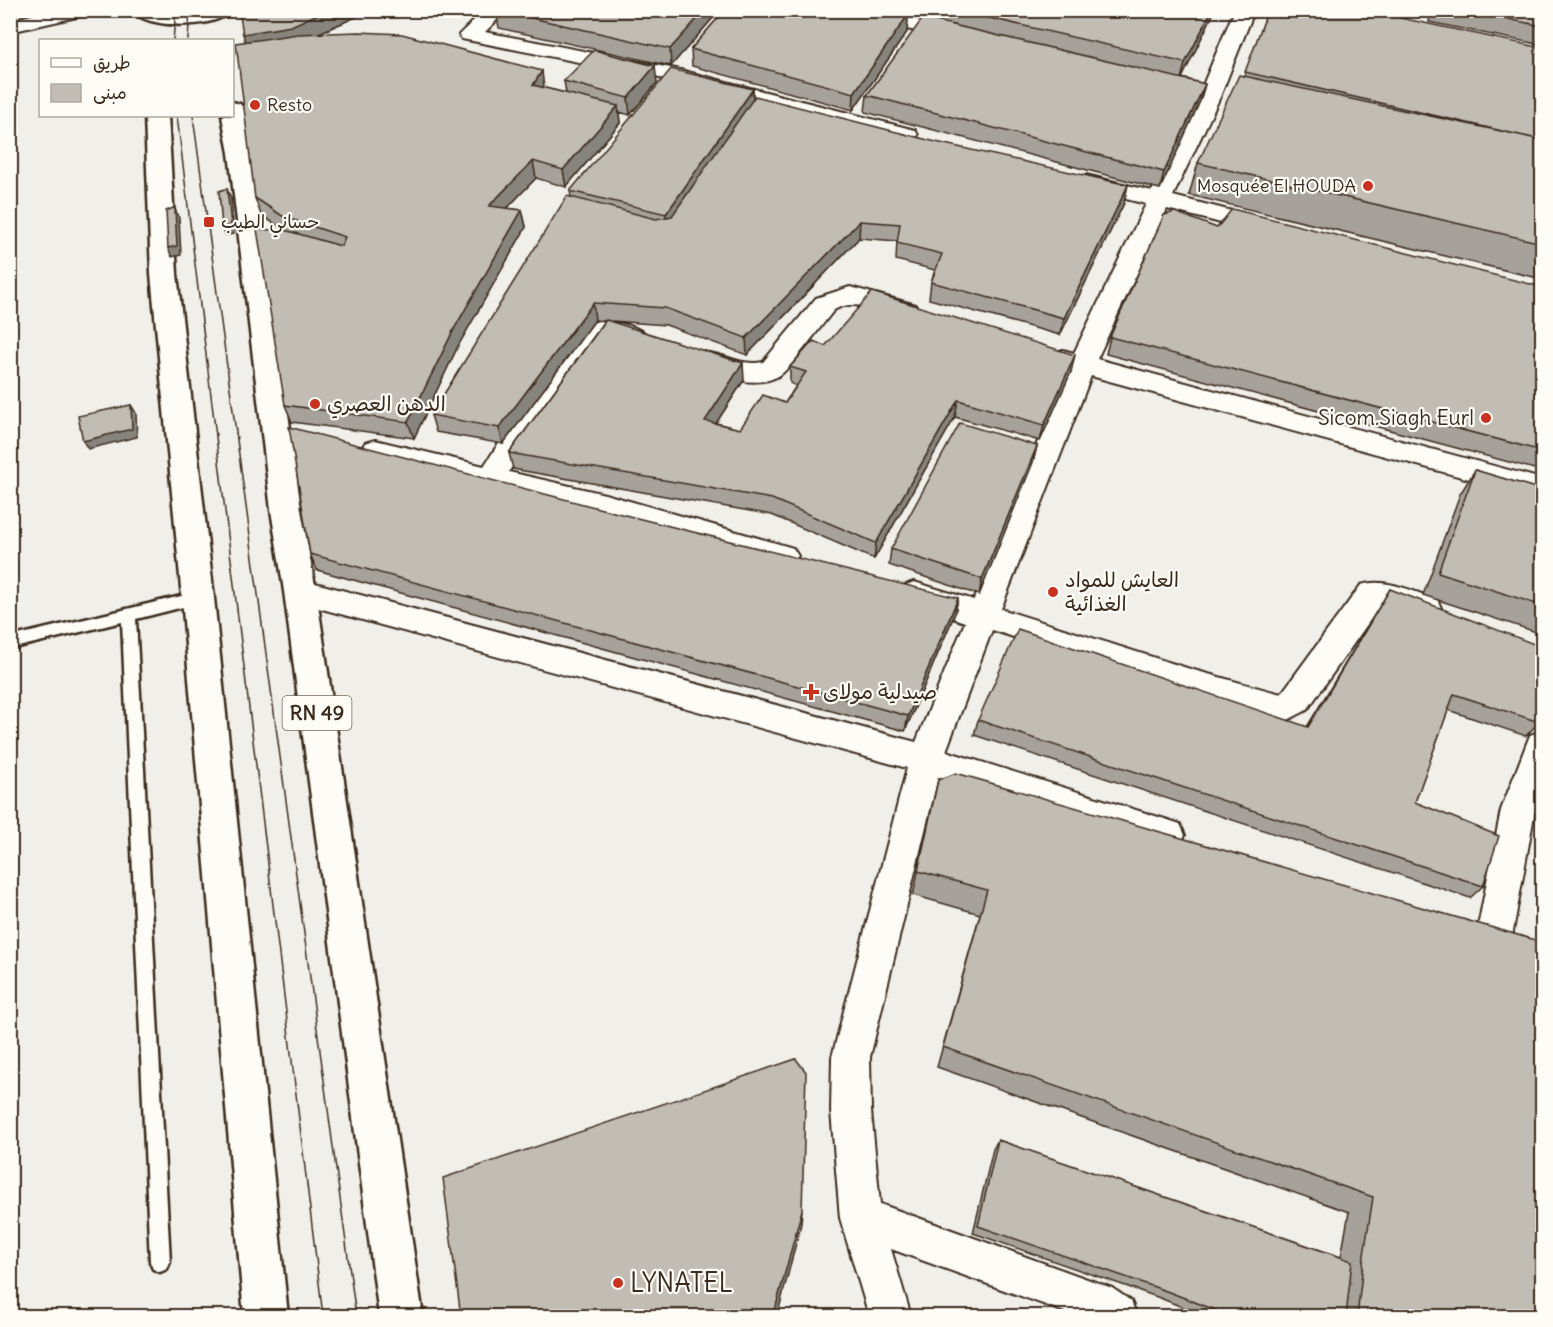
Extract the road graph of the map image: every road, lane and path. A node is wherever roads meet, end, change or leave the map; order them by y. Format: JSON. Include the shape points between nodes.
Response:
{"nodes":[{"id":1,"x":40,"y":10,"type":"edge"},
{"id":2,"x":83,"y":10,"type":"edge"},
{"id":3,"x":497,"y":10,"type":"edge"},
{"id":4,"x":853,"y":10,"type":"edge"},
{"id":5,"x":1247,"y":10,"type":"edge"},
{"id":6,"x":151,"y":14,"type":"edge"},
{"id":7,"x":223,"y":17,"type":"edge"},
{"id":8,"x":10,"y":24,"type":"edge"},
{"id":9,"x":157,"y":39,"type":"edge"},
{"id":10,"x":982,"y":41,"type":"edge"},
{"id":11,"x":156,"y":117,"type":"edge"},
{"id":12,"x":234,"y":117,"type":"edge"},
{"id":13,"x":929,"y":141,"type":"edge"},
{"id":14,"x":1067,"y":177,"type":"edge"},
{"id":15,"x":1159,"y":201,"type":"junction"},
{"id":16,"x":1287,"y":231,"type":"edge"},
{"id":17,"x":928,"y":317,"type":"edge"},
{"id":18,"x":1038,"y":351,"type":"edge"},
{"id":19,"x":1082,"y":364,"type":"junction"},
{"id":20,"x":344,"y":443,"type":"edge"},
{"id":21,"x":491,"y":478,"type":"junction"},
{"id":22,"x":1542,"y":489,"type":"edge"},
{"id":23,"x":812,"y":564,"type":"edge"},
{"id":24,"x":893,"y":588,"type":"edge"},
{"id":25,"x":300,"y":591,"type":"junction"},
{"id":26,"x":198,"y":598,"type":"junction"},
{"id":27,"x":985,"y":614,"type":"junction"},
{"id":28,"x":129,"y":615,"type":"junction"},
{"id":29,"x":1447,"y":616,"type":"edge"},
{"id":30,"x":10,"y":643,"type":"edge"},
{"id":31,"x":1542,"y":745,"type":"edge"},
{"id":32,"x":926,"y":759,"type":"junction"},
{"id":33,"x":1198,"y":844,"type":"edge"},
{"id":34,"x":1460,"y":926,"type":"edge"},
{"id":35,"x":861,"y":1218,"type":"junction"},
{"id":36,"x":160,"y":1262,"type":"dead end"},
{"id":37,"x":266,"y":1317,"type":"edge"},
{"id":38,"x":401,"y":1317,"type":"edge"},
{"id":39,"x":890,"y":1317,"type":"edge"},
{"id":40,"x":1116,"y":1317,"type":"edge"}],
"edges":[{"from":1,"to":8,"type":"street"},
{"from":2,"to":8,"type":"street"},
{"from":3,"to":13,"type":"street","via":[[469,35],[676,75]]},
{"from":4,"to":10,"type":"street"},
{"from":5,"to":15,"type":"street"},
{"from":6,"to":7,"type":"main road"},
{"from":6,"to":9,"type":"main road"},
{"from":11,"to":26,"type":"main road","via":[[164,274]]},
{"from":12,"to":25,"type":"main road","number":"RN 49","via":[[287,429],[286,510]]},
{"from":14,"to":15,"type":"street"},
{"from":15,"to":16,"type":"street"},
{"from":15,"to":19,"type":"street"},
{"from":17,"to":21,"type":"street","via":[[862,297],[850,296],[825,304],[772,368],[762,374],[740,371],[607,330],[591,331],[562,366]]},
{"from":18,"to":19,"type":"street"},
{"from":19,"to":22,"type":"street"},
{"from":19,"to":27,"type":"street"},
{"from":20,"to":21,"type":"street"},
{"from":21,"to":23,"type":"street","via":[[605,505]]},
{"from":24,"to":27,"type":"street"},
{"from":25,"to":32,"type":"street"},
{"from":25,"to":38,"type":"main road","number":"RN 49"},
{"from":26,"to":28,"type":"lane"},
{"from":26,"to":37,"type":"main road"},
{"from":27,"to":29,"type":"street","via":[[1215,691],[1284,708],[1296,701],[1372,593]]},
{"from":27,"to":32,"type":"street"},
{"from":28,"to":30,"type":"lane"},
{"from":28,"to":36,"type":"lane"},
{"from":31,"to":34,"type":"street","via":[[1518,810],[1508,941]]},
{"from":32,"to":33,"type":"street"},
{"from":32,"to":35,"type":"street","via":[[851,1057],[851,1111]]},
{"from":35,"to":39,"type":"street"},
{"from":35,"to":40,"type":"street","via":[[1097,1303]]}]}
